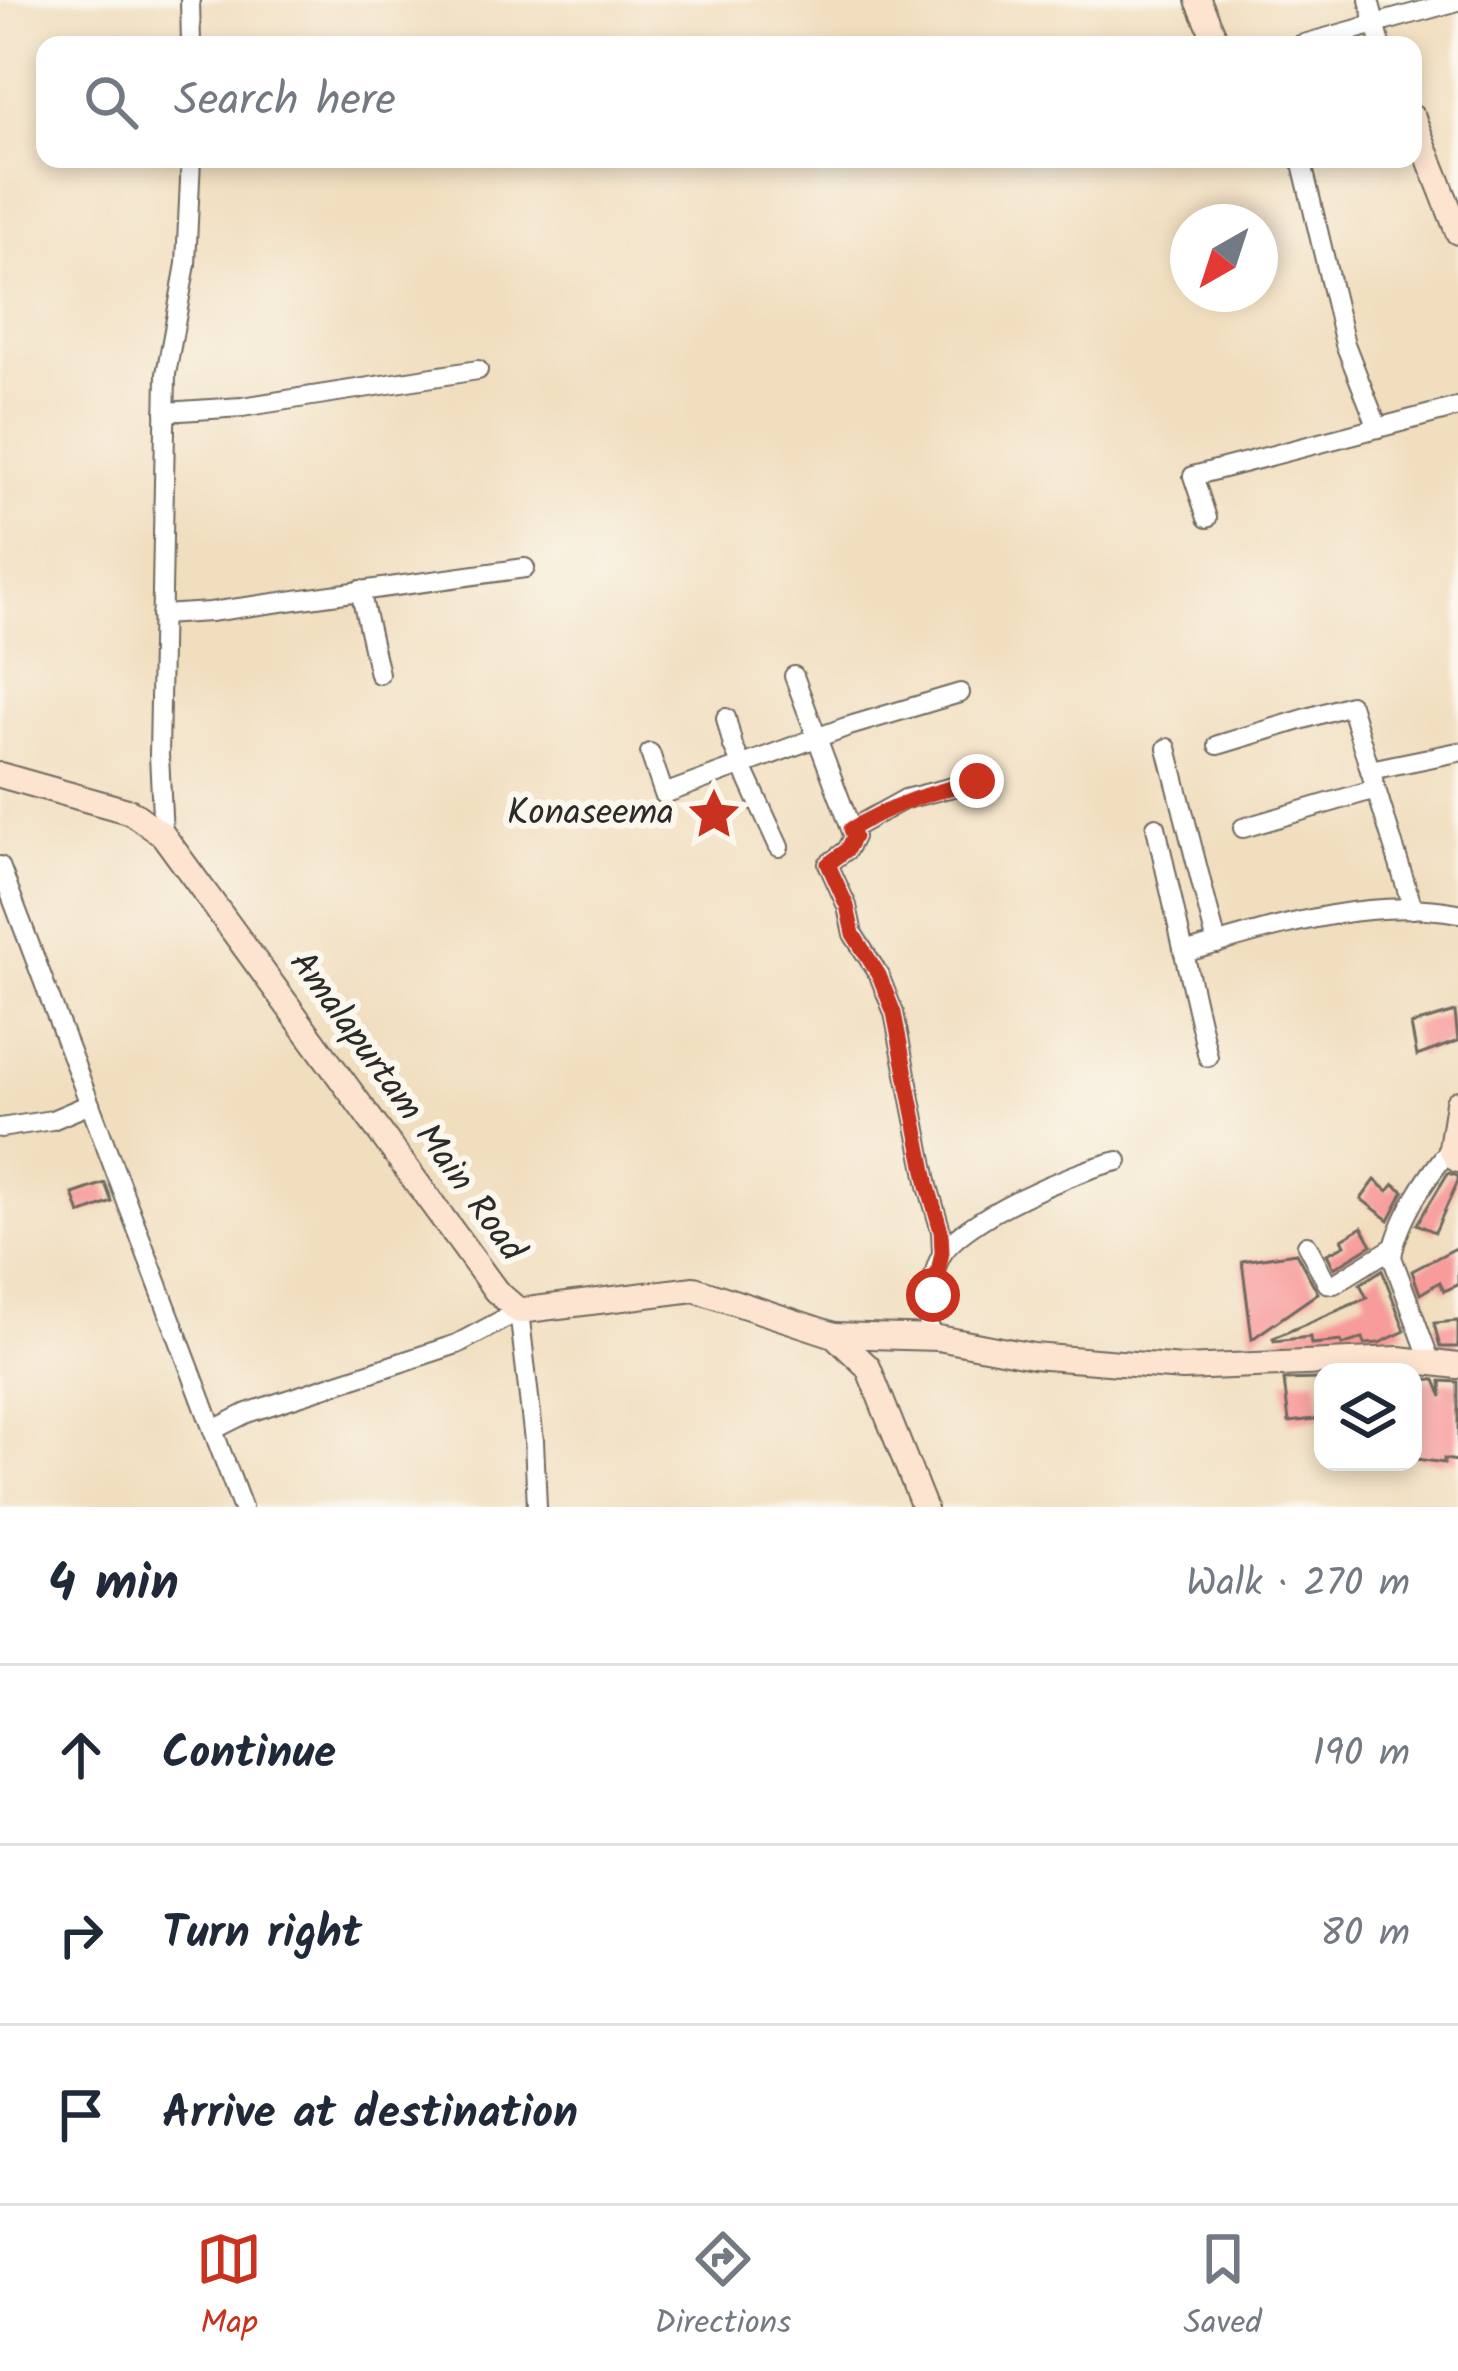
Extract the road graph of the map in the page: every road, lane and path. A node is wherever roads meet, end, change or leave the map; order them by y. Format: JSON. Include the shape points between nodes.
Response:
{"nodes":[{"id":1,"x":190,"y":0,"type":"edge"},
{"id":2,"x":1198,"y":0,"type":"edge"},
{"id":3,"x":1370,"y":0,"type":"edge"},
{"id":4,"x":1458,"y":1,"type":"edge"},
{"id":5,"x":1375,"y":22,"type":"junction"},
{"id":6,"x":191,"y":36,"type":"edge"},
{"id":7,"x":1214,"y":36,"type":"edge"},
{"id":8,"x":1329,"y":36,"type":"edge"},
{"id":9,"x":1379,"y":36,"type":"edge"},
{"id":10,"x":1422,"y":141,"type":"edge"},
{"id":11,"x":191,"y":168,"type":"edge"},
{"id":12,"x":1302,"y":168,"type":"edge"},
{"id":13,"x":1458,"y":232,"type":"edge"},
{"id":14,"x":478,"y":370,"type":"dead end"},
{"id":15,"x":1458,"y":407,"type":"edge"},
{"id":16,"x":165,"y":412,"type":"junction"},
{"id":17,"x":1378,"y":428,"type":"junction"},
{"id":18,"x":1207,"y":518,"type":"dead end"},
{"id":19,"x":525,"y":568,"type":"dead end"},
{"id":20,"x":360,"y":590,"type":"junction"},
{"id":21,"x":161,"y":615,"type":"junction"},
{"id":22,"x":379,"y":674,"type":"dead end"},
{"id":23,"x":794,"y":676,"type":"dead end"},
{"id":24,"x":960,"y":693,"type":"dead end"},
{"id":25,"x":726,"y":718,"type":"dead end"},
{"id":26,"x":818,"y":740,"type":"junction"},
{"id":27,"x":1218,"y":745,"type":"dead end"},
{"id":28,"x":1167,"y":748,"type":"dead end"},
{"id":29,"x":1458,"y":752,"type":"edge"},
{"id":30,"x":650,"y":753,"type":"dead end"},
{"id":31,"x":742,"y":767,"type":"junction"},
{"id":32,"x":0,"y":775,"type":"edge"},
{"id":33,"x":1373,"y":780,"type":"junction"},
{"id":34,"x":977,"y":781,"type":"dead end"},
{"id":35,"x":1156,"y":827,"type":"dead end"},
{"id":36,"x":1243,"y":828,"type":"dead end"},
{"id":37,"x":851,"y":829,"type":"junction"},
{"id":38,"x":163,"y":835,"type":"junction"},
{"id":39,"x":779,"y":847,"type":"dead end"},
{"id":40,"x":0,"y":866,"type":"edge"},
{"id":41,"x":1413,"y":909,"type":"junction"},
{"id":42,"x":1458,"y":914,"type":"edge"},
{"id":43,"x":1217,"y":944,"type":"junction"},
{"id":44,"x":1184,"y":952,"type":"junction"},
{"id":45,"x":1208,"y":1057,"type":"dead end"},
{"id":46,"x":1458,"y":1103,"type":"edge"},
{"id":47,"x":90,"y":1104,"type":"junction"},
{"id":48,"x":0,"y":1128,"type":"edge"},
{"id":49,"x":1455,"y":1154,"type":"edge"},
{"id":50,"x":1118,"y":1160,"type":"dead end"},
{"id":51,"x":1307,"y":1245,"type":"dead end"},
{"id":52,"x":1394,"y":1247,"type":"junction"},
{"id":53,"x":942,"y":1253,"type":"junction"},
{"id":54,"x":519,"y":1312,"type":"junction"},
{"id":55,"x":834,"y":1335,"type":"junction"},
{"id":56,"x":927,"y":1339,"type":"junction"},
{"id":57,"x":1431,"y":1363,"type":"junction"},
{"id":58,"x":1458,"y":1366,"type":"edge"},
{"id":59,"x":213,"y":1430,"type":"junction"},
{"id":60,"x":921,"y":1505,"type":"edge"},
{"id":61,"x":242,"y":1507,"type":"edge"},
{"id":62,"x":537,"y":1507,"type":"edge"}],
"edges":[{"from":1,"to":6,"type":"street"},
{"from":2,"to":7,"type":"street"},
{"from":3,"to":5,"type":"street"},
{"from":4,"to":5,"type":"street"},
{"from":5,"to":8,"type":"street"},
{"from":5,"to":9,"type":"street"},
{"from":10,"to":13,"type":"street"},
{"from":11,"to":16,"type":"street"},
{"from":12,"to":17,"type":"street","via":[[1345,344]]},
{"from":14,"to":16,"type":"street"},
{"from":15,"to":17,"type":"street"},
{"from":16,"to":21,"type":"street"},
{"from":17,"to":18,"type":"street","via":[[1193,476]]},
{"from":19,"to":20,"type":"street"},
{"from":20,"to":21,"type":"street"},
{"from":20,"to":22,"type":"street"},
{"from":21,"to":38,"type":"street"},
{"from":23,"to":26,"type":"street"},
{"from":24,"to":26,"type":"street"},
{"from":25,"to":31,"type":"street"},
{"from":26,"to":31,"type":"street"},
{"from":26,"to":37,"type":"street"},
{"from":27,"to":33,"type":"street","via":[[1350,705]]},
{"from":28,"to":43,"type":"street"},
{"from":29,"to":33,"type":"street"},
{"from":30,"to":31,"type":"street","via":[[664,794]]},
{"from":31,"to":39,"type":"street"},
{"from":32,"to":38,"type":"street","name":"Amalapurtam Main Road","via":[[131,812]]},
{"from":33,"to":36,"type":"street"},
{"from":33,"to":41,"type":"street"},
{"from":34,"to":37,"type":"street","via":[[905,800]]},
{"from":35,"to":44,"type":"street"},
{"from":37,"to":53,"type":"street","via":[[847,850],[828,864],[894,1013]]},
{"from":38,"to":54,"type":"street","name":"Amalapurtam Main Road","via":[[496,1292]]},
{"from":40,"to":47,"type":"street"},
{"from":41,"to":42,"type":"street"},
{"from":41,"to":43,"type":"street","via":[[1350,912]]},
{"from":43,"to":44,"type":"street"},
{"from":44,"to":45,"type":"street"},
{"from":46,"to":49,"type":"street"},
{"from":47,"to":48,"type":"street"},
{"from":47,"to":59,"type":"street"},
{"from":49,"to":52,"type":"street","via":[[1438,1163]]},
{"from":50,"to":53,"type":"street","via":[[973,1225]]},
{"from":51,"to":52,"type":"street","via":[[1334,1285]]},
{"from":52,"to":57,"type":"street"},
{"from":53,"to":56,"type":"street"},
{"from":54,"to":55,"type":"street","name":"Amalapurtam Main Road","via":[[694,1288]]},
{"from":54,"to":59,"type":"street","via":[[458,1344]]},
{"from":54,"to":62,"type":"street"},
{"from":55,"to":56,"type":"street"},
{"from":55,"to":60,"type":"street","via":[[868,1367]]},
{"from":56,"to":57,"type":"street","via":[[1183,1368]]},
{"from":57,"to":58,"type":"street"},
{"from":59,"to":61,"type":"street"}]}
